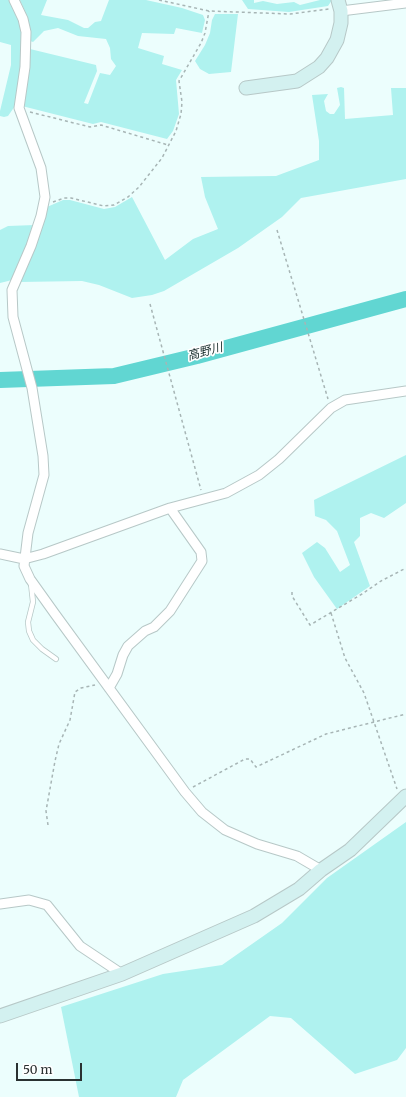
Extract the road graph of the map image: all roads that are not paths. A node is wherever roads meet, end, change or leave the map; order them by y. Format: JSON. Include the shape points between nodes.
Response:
{"nodes":[{"id":1,"x":14,"y":0,"type":"edge"},
{"id":2,"x":406,"y":3,"type":"edge"},
{"id":3,"x":339,"y":5,"type":"edge"},
{"id":4,"x":246,"y":88,"type":"dead end"},
{"id":5,"x":406,"y":391,"type":"edge"},
{"id":6,"x":170,"y":508,"type":"junction"},
{"id":7,"x":0,"y":554,"type":"edge"},
{"id":8,"x":24,"y":559,"type":"junction"},
{"id":9,"x":30,"y":579,"type":"junction"},
{"id":10,"x":56,"y":659,"type":"dead end"},
{"id":11,"x":107,"y":685,"type":"junction"},
{"id":12,"x":403,"y":798,"type":"edge"},
{"id":13,"x":321,"y":870,"type":"junction"},
{"id":14,"x":0,"y":904,"type":"edge"},
{"id":15,"x":122,"y":974,"type":"junction"},
{"id":16,"x":0,"y":1016,"type":"edge"}],
"edges":[{"from":1,"to":8,"type":"street","via":[[26,32],[25,67],[19,108],[41,168],[44,185],[44,206],[31,246],[12,290],[13,317],[32,388],[44,475]]},
{"from":2,"to":3,"type":"street"},
{"from":3,"to":4,"type":"street","via":[[341,23],[337,40],[327,58],[313,72],[298,81]]},
{"from":5,"to":6,"type":"street","via":[[345,400],[331,408],[280,459],[259,475],[226,493]]},
{"from":6,"to":8,"type":"street"},
{"from":6,"to":11,"type":"street","via":[[201,552],[202,561],[170,611],[154,627],[128,646],[117,674]]},
{"from":7,"to":8,"type":"street"},
{"from":8,"to":9,"type":"street","via":[[24,566]]},
{"from":9,"to":10,"type":"lane","via":[[33,602],[28,622],[30,631],[33,640]]},
{"from":9,"to":11,"type":"street"},
{"from":11,"to":13,"type":"street","via":[[202,812],[225,830],[257,844],[297,856]]},
{"from":12,"to":13,"type":"street","via":[[350,850]]},
{"from":13,"to":15,"type":"street","via":[[299,889],[254,916]]},
{"from":14,"to":15,"type":"street","via":[[29,900],[47,905],[80,946]]},
{"from":15,"to":16,"type":"street"}]}
